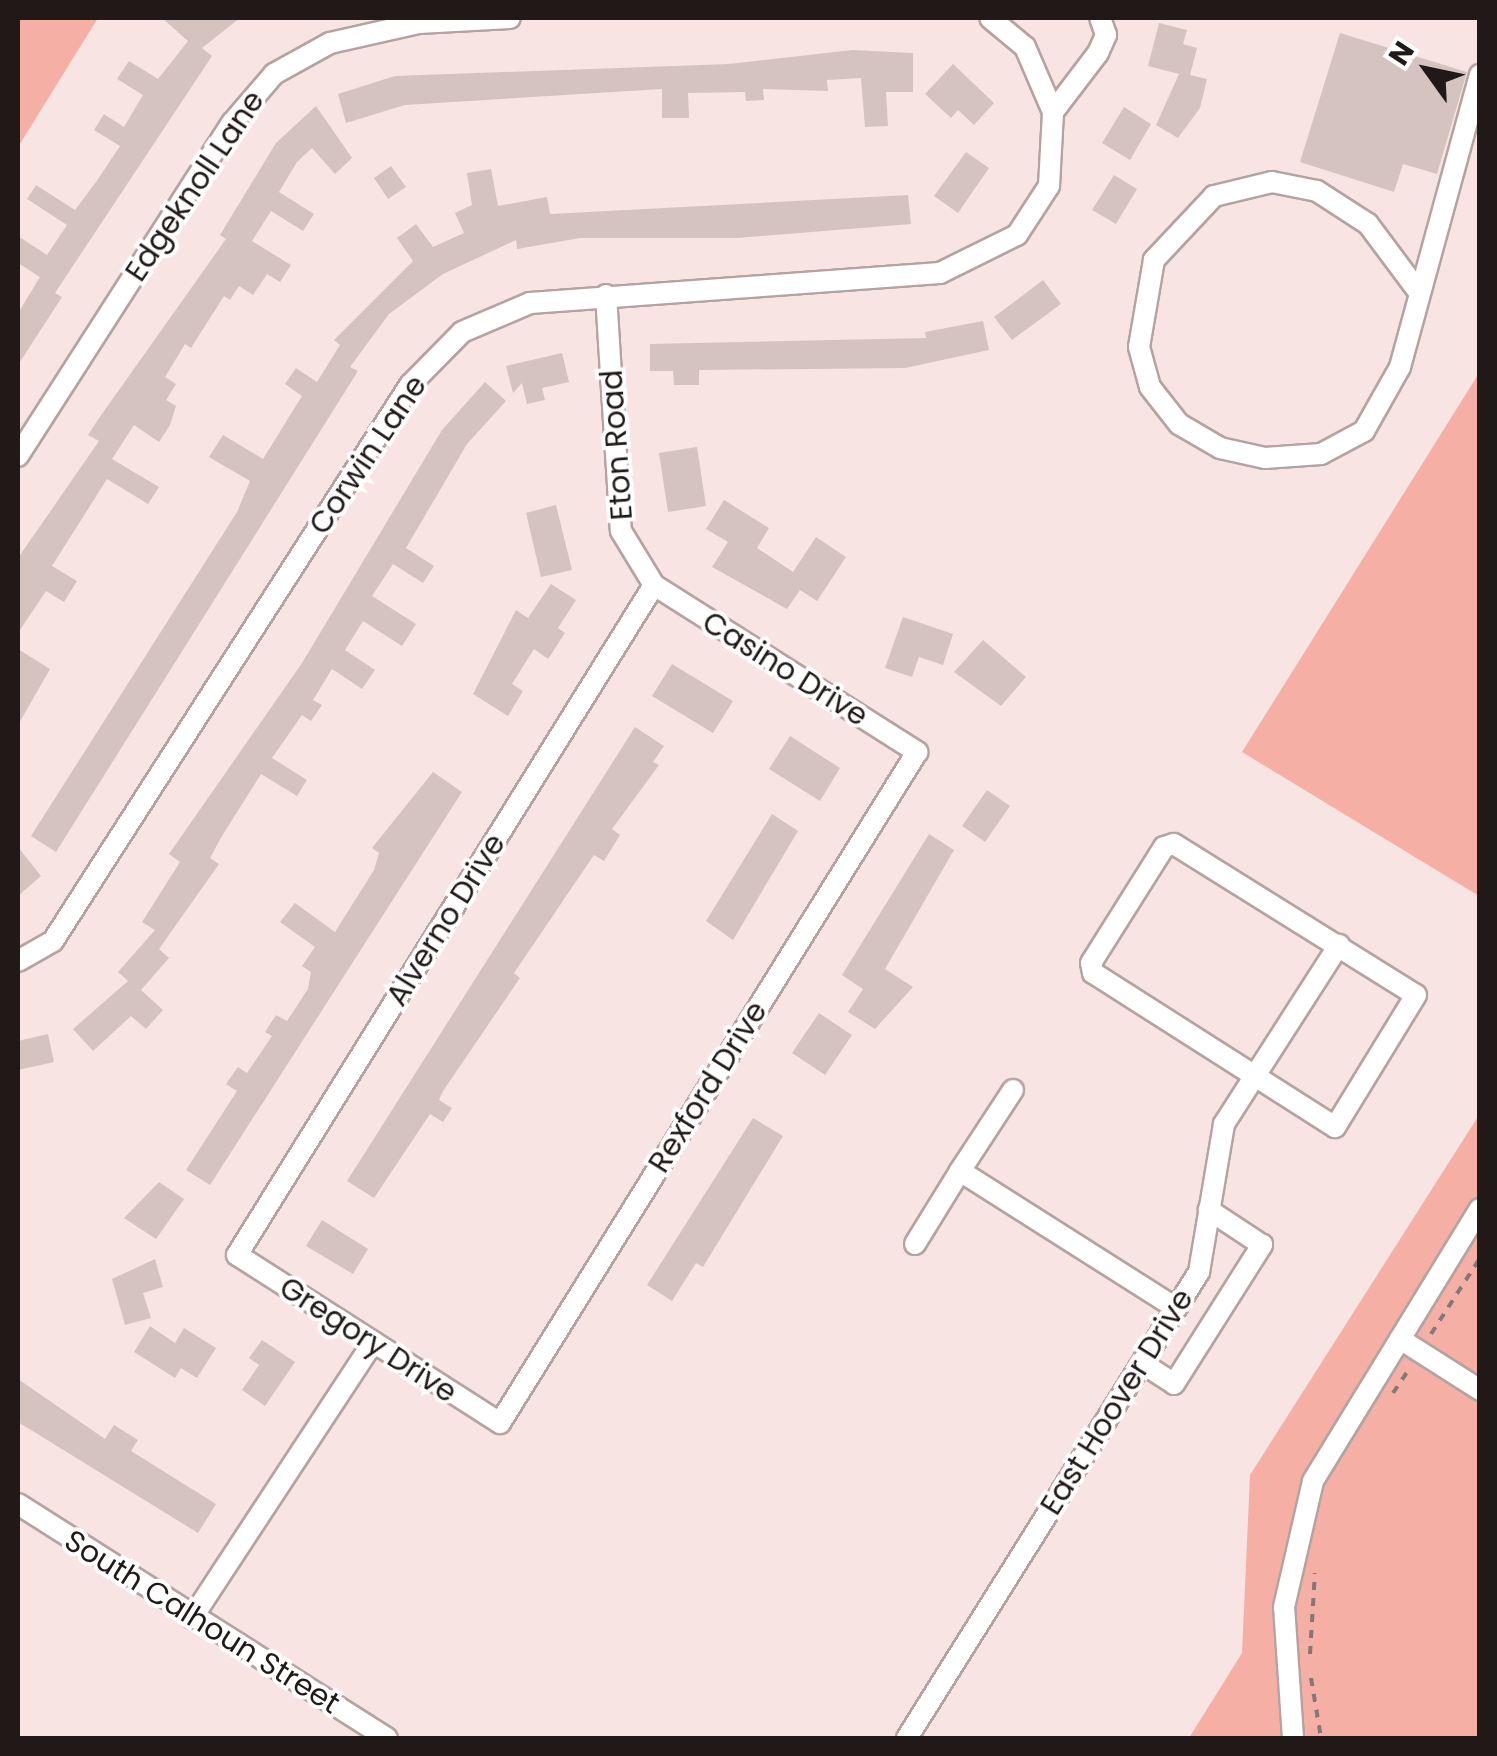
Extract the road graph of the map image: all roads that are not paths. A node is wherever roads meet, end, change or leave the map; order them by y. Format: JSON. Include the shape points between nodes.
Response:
{"nodes":[{"id":1,"x":510,"y":18,"type":"edge"},
{"id":2,"x":990,"y":18,"type":"edge"},
{"id":3,"x":1100,"y":18,"type":"edge"},
{"id":4,"x":1480,"y":76,"type":"edge"},
{"id":5,"x":1053,"y":112,"type":"junction"},
{"id":6,"x":1418,"y":291,"type":"junction"},
{"id":7,"x":606,"y":295,"type":"junction"},
{"id":8,"x":19,"y":451,"type":"edge"},
{"id":9,"x":654,"y":586,"type":"junction"},
{"id":10,"x":917,"y":752,"type":"joint"},
{"id":11,"x":1339,"y":945,"type":"junction"},
{"id":12,"x":18,"y":961,"type":"edge"},
{"id":13,"x":1256,"y":1078,"type":"junction"},
{"id":14,"x":1013,"y":1090,"type":"dead end"},
{"id":15,"x":960,"y":1171,"type":"junction"},
{"id":16,"x":1480,"y":1209,"type":"edge"},
{"id":17,"x":1209,"y":1210,"type":"junction"},
{"id":18,"x":915,"y":1244,"type":"dead end"},
{"id":19,"x":237,"y":1256,"type":"joint"},
{"id":20,"x":1176,"y":1308,"type":"junction"},
{"id":21,"x":1400,"y":1339,"type":"junction"},
{"id":22,"x":371,"y":1346,"type":"junction"},
{"id":23,"x":1142,"y":1363,"type":"junction"},
{"id":24,"x":1480,"y":1390,"type":"edge"},
{"id":25,"x":500,"y":1423,"type":"joint"},
{"id":26,"x":18,"y":1504,"type":"edge"},
{"id":27,"x":192,"y":1618,"type":"junction"},
{"id":28,"x":387,"y":1738,"type":"edge"},
{"id":29,"x":907,"y":1738,"type":"edge"},
{"id":30,"x":1294,"y":1738,"type":"edge"}],
"edges":[{"from":1,"to":8,"type":"street","name":"Edgeknoll Lane","via":[[418,24],[330,44],[274,74],[232,122]]},
{"from":2,"to":5,"type":"street","via":[[1026,47]]},
{"from":3,"to":5,"type":"street","via":[[1106,35],[1098,53]]},
{"from":4,"to":6,"type":"street"},
{"from":5,"to":7,"type":"street","name":"Corwin Lane","via":[[1048,186],[1017,235],[940,273]]},
{"from":6,"to":6,"type":"street","via":[[1385,400],[1364,432],[1321,454],[1265,458],[1220,448],[1178,424],[1150,388],[1139,347],[1154,260],[1214,196],[1272,182],[1317,190],[1368,224]]},
{"from":7,"to":9,"type":"street","name":"Eton Road","via":[[621,530]]},
{"from":7,"to":12,"type":"street","name":"Corwin Lane","via":[[530,303],[462,332],[410,385],[53,941]]},
{"from":9,"to":10,"type":"street","name":"Casino Drive"},
{"from":9,"to":19,"type":"street","name":"Alverno Drive"},
{"from":10,"to":25,"type":"street","name":"Rexford Drive"},
{"from":11,"to":13,"type":"street","name":"East Hoover Drive"},
{"from":11,"to":13,"type":"street","via":[[1416,995],[1335,1127]]},
{"from":11,"to":13,"type":"street","via":[[1174,844],[1164,847],[1090,963]]},
{"from":13,"to":17,"type":"street","name":"East Hoover Drive","via":[[1224,1124]]},
{"from":14,"to":15,"type":"street"},
{"from":15,"to":18,"type":"street"},
{"from":15,"to":20,"type":"street"},
{"from":16,"to":21,"type":"street"},
{"from":17,"to":20,"type":"street","name":"East Hoover Drive","via":[[1199,1272]]},
{"from":17,"to":23,"type":"street","via":[[1262,1246],[1174,1384]]},
{"from":19,"to":22,"type":"street","name":"Gregory Drive"},
{"from":20,"to":23,"type":"street","name":"East Hoover Drive"},
{"from":21,"to":24,"type":"street"},
{"from":21,"to":30,"type":"street","via":[[1326,1456],[1294,1546],[1283,1674]]},
{"from":22,"to":25,"type":"street","name":"Gregory Drive"},
{"from":22,"to":27,"type":"street"},
{"from":23,"to":29,"type":"street","name":"East Hoover Drive"},
{"from":26,"to":27,"type":"street","name":"South Calhoun Street"},
{"from":27,"to":28,"type":"street","name":"South Calhoun Street"}]}
